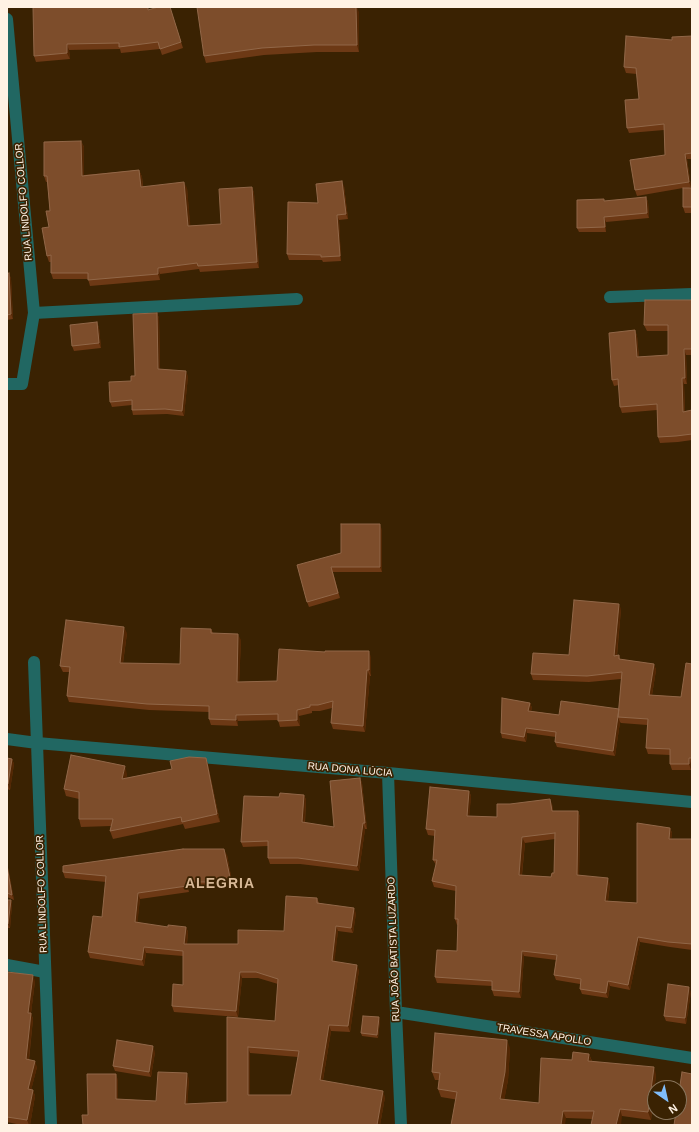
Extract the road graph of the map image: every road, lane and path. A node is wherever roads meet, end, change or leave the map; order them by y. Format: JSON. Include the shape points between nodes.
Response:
{"nodes":[{"id":1,"x":7,"y":19,"type":"edge"},
{"id":2,"x":692,"y":294,"type":"edge"},
{"id":3,"x":610,"y":297,"type":"dead end"},
{"id":4,"x":297,"y":299,"type":"dead end"},
{"id":5,"x":34,"y":313,"type":"junction"},
{"id":6,"x":7,"y":384,"type":"edge"},
{"id":7,"x":34,"y":662,"type":"dead end"},
{"id":8,"x":7,"y":739,"type":"edge"},
{"id":9,"x":37,"y":743,"type":"junction"},
{"id":10,"x":388,"y":773,"type":"junction"},
{"id":11,"x":692,"y":802,"type":"edge"},
{"id":12,"x":7,"y":965,"type":"edge"},
{"id":13,"x":45,"y":972,"type":"junction"},
{"id":14,"x":396,"y":1012,"type":"junction"},
{"id":15,"x":692,"y":1058,"type":"edge"},
{"id":16,"x":51,"y":1125,"type":"edge"},
{"id":17,"x":401,"y":1125,"type":"edge"}],
"edges":[{"from":1,"to":5,"type":"street","name":"RUA LINDOLFO COLLOR"},
{"from":2,"to":3,"type":"street"},
{"from":4,"to":5,"type":"street"},
{"from":5,"to":6,"type":"street","name":"RUA LINDOLFO COLLOR","via":[[22,384]]},
{"from":7,"to":9,"type":"street","name":"RUA LINDOLFO COLLOR"},
{"from":8,"to":9,"type":"street","name":"RUA DONA LÚCIA"},
{"from":9,"to":10,"type":"street","name":"RUA DONA LÚCIA"},
{"from":9,"to":13,"type":"street","name":"RUA LINDOLFO COLLOR"},
{"from":10,"to":11,"type":"street","name":"RUA DONA LÚCIA"},
{"from":10,"to":14,"type":"street","name":"RUA JOÃO BATISTA LUZARDO"},
{"from":12,"to":13,"type":"street"},
{"from":13,"to":16,"type":"street","name":"RUA LINDOLFO COLLOR"},
{"from":14,"to":15,"type":"street","name":"TRAVESSA APOLLO"},
{"from":14,"to":17,"type":"street","name":"RUA JOÃO BATISTA LUZARDO"}]}
